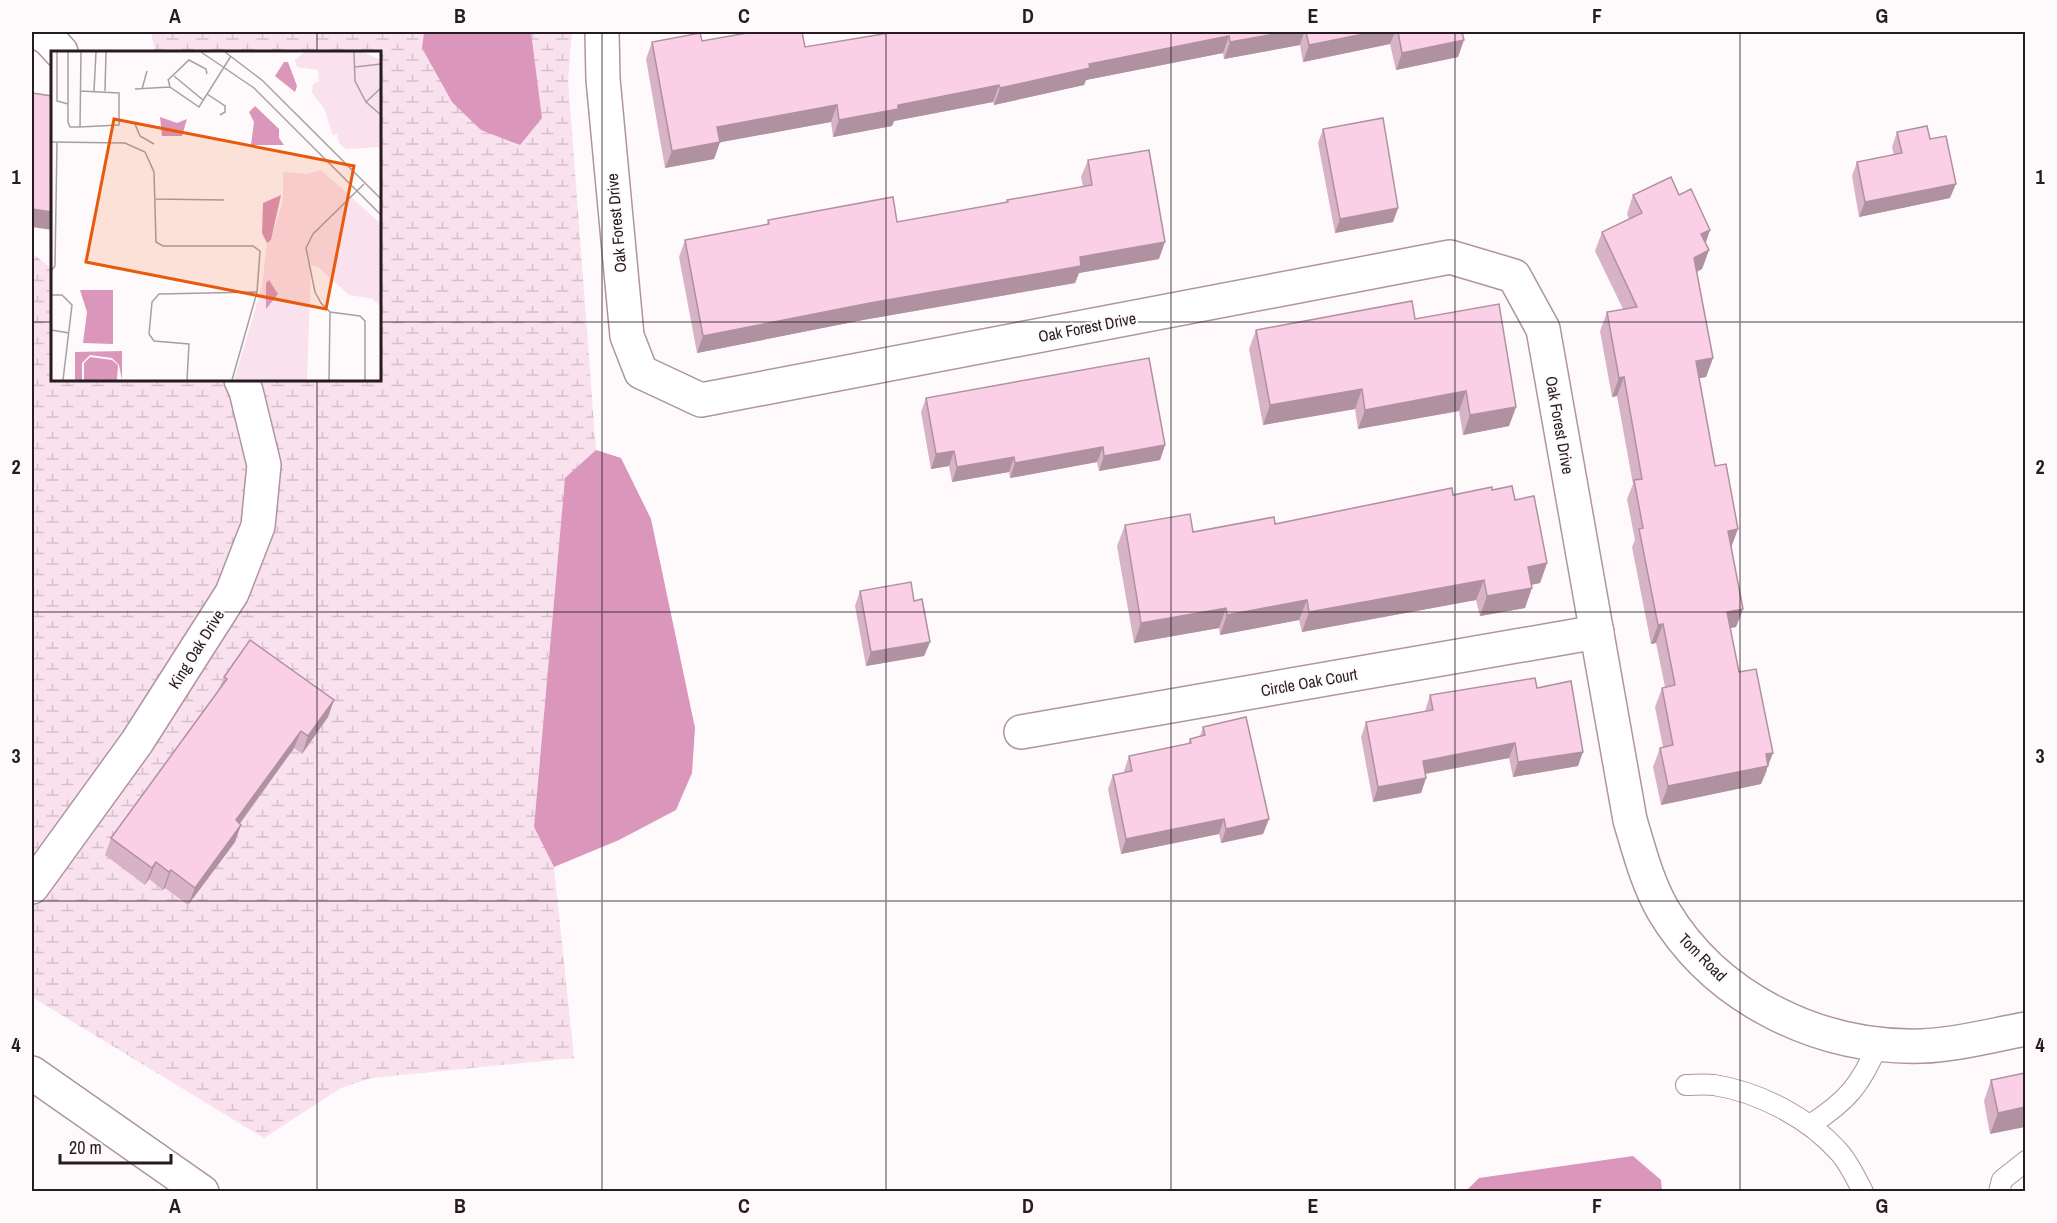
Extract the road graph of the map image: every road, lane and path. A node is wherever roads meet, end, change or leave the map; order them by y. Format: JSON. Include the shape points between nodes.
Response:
{"nodes":[{"id":1,"x":38,"y":32,"type":"edge"},
{"id":2,"x":602,"y":32,"type":"edge"},
{"id":3,"x":60,"y":51,"type":"edge"},
{"id":4,"x":241,"y":381,"type":"edge"},
{"id":5,"x":1597,"y":632,"type":"junction"},
{"id":6,"x":1021,"y":732,"type":"dead end"},
{"id":7,"x":32,"y":887,"type":"edge"},
{"id":8,"x":2025,"y":1029,"type":"edge"},
{"id":9,"x":1878,"y":1044,"type":"junction"},
{"id":10,"x":32,"y":1073,"type":"edge"},
{"id":11,"x":1686,"y":1085,"type":"dead end"},
{"id":12,"x":1810,"y":1125,"type":"junction"},
{"id":13,"x":2025,"y":1161,"type":"edge"},
{"id":14,"x":202,"y":1191,"type":"edge"},
{"id":15,"x":1863,"y":1191,"type":"edge"},
{"id":16,"x":1999,"y":1191,"type":"edge"}],
"edges":[{"from":1,"to":3,"type":"street"},
{"from":2,"to":5,"type":"street","name":"Oak Forest Drive","via":[[627,336],[641,372],[701,400],[1450,258],[1514,276],[1543,329]]},
{"from":4,"to":7,"type":"street","name":"King Oak Drive","via":[[264,465],[258,526],[232,593],[137,742]]},
{"from":5,"to":6,"type":"street","name":"Circle Oak Court"},
{"from":5,"to":9,"type":"street","name":"Tom Road","via":[[1630,820],[1652,888],[1676,930],[1709,968],[1749,999],[1803,1026],[1835,1037]]},
{"from":8,"to":9,"type":"street","name":"Tom Road","via":[[1936,1045]]},
{"from":9,"to":12,"type":"lane","via":[[1854,1090]]},
{"from":10,"to":14,"type":"street"},
{"from":11,"to":12,"type":"lane","via":[[1714,1085],[1737,1091],[1781,1106]]},
{"from":12,"to":15,"type":"lane","via":[[1839,1152]]},
{"from":13,"to":16,"type":"lane","via":[[2002,1180]]}]}
